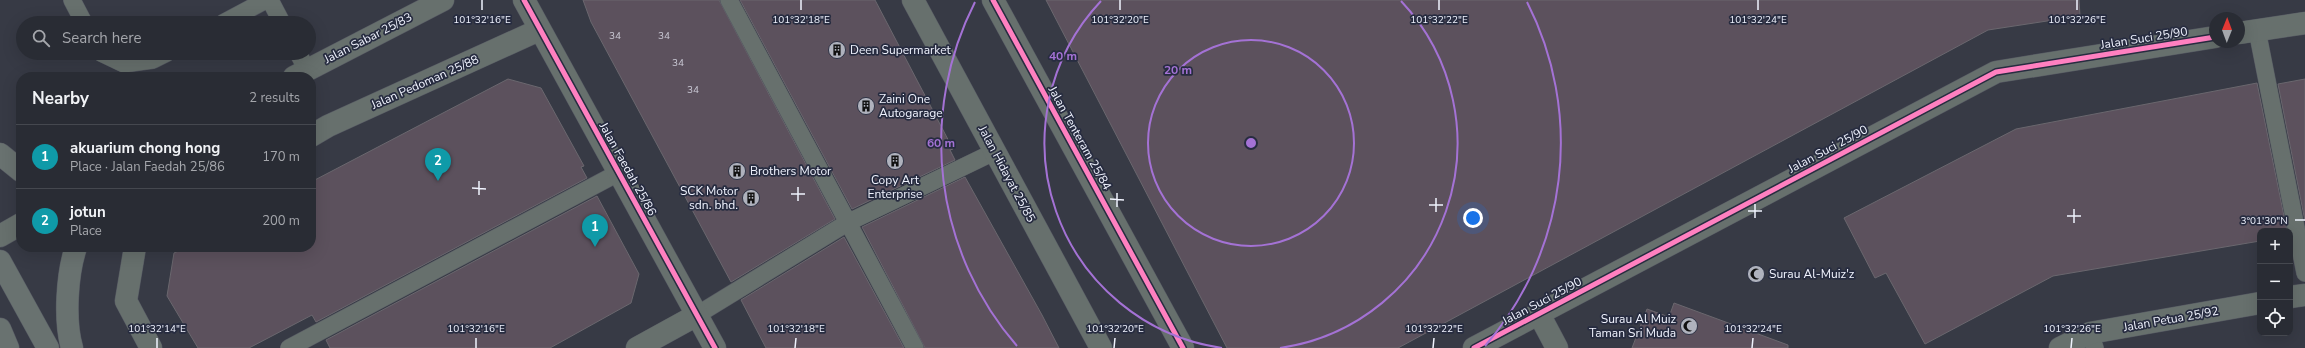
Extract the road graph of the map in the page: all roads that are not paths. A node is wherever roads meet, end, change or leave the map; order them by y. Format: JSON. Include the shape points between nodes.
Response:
{"nodes":[{"id":1,"x":72,"y":0,"type":"edge"},
{"id":2,"x":266,"y":0,"type":"edge"},
{"id":3,"x":270,"y":0,"type":"edge"},
{"id":4,"x":443,"y":0,"type":"edge"},
{"id":5,"x":524,"y":0,"type":"edge"},
{"id":6,"x":729,"y":0,"type":"edge"},
{"id":7,"x":913,"y":0,"type":"edge"},
{"id":8,"x":993,"y":0,"type":"edge"},
{"id":9,"x":80,"y":16,"type":"edge"},
{"id":10,"x":236,"y":16,"type":"edge"},
{"id":11,"x":278,"y":16,"type":"edge"},
{"id":12,"x":2305,"y":23,"type":"edge"},
{"id":13,"x":539,"y":30,"type":"junction"},
{"id":14,"x":2248,"y":32,"type":"edge"},
{"id":15,"x":2209,"y":38,"type":"edge"},
{"id":16,"x":316,"y":59,"type":"edge"},
{"id":17,"x":116,"y":60,"type":"edge"},
{"id":18,"x":153,"y":60,"type":"edge"},
{"id":19,"x":314,"y":60,"type":"edge"},
{"id":20,"x":299,"y":67,"type":"edge"},
{"id":21,"x":316,"y":133,"type":"edge"},
{"id":22,"x":994,"y":152,"type":"junction"},
{"id":23,"x":0,"y":154,"type":"edge"},
{"id":24,"x":16,"y":167,"type":"edge"},
{"id":25,"x":618,"y":172,"type":"junction"},
{"id":26,"x":847,"y":223,"type":"junction"},
{"id":27,"x":16,"y":227,"type":"edge"},
{"id":28,"x":0,"y":236,"type":"edge"},
{"id":29,"x":74,"y":252,"type":"edge"},
{"id":30,"x":134,"y":252,"type":"edge"},
{"id":31,"x":0,"y":261,"type":"edge"},
{"id":32,"x":2305,"y":273,"type":"edge"},
{"id":33,"x":2305,"y":295,"type":"edge"},
{"id":34,"x":2293,"y":297,"type":"edge"},
{"id":35,"x":2257,"y":304,"type":"edge"},
{"id":36,"x":1539,"y":314,"type":"junction"},
{"id":37,"x":697,"y":315,"type":"junction"},
{"id":38,"x":0,"y":329,"type":"edge"},
{"id":39,"x":2093,"y":340,"type":"edge"},
{"id":40,"x":8,"y":348,"type":"edge"},
{"id":41,"x":48,"y":348,"type":"edge"},
{"id":42,"x":72,"y":348,"type":"edge"},
{"id":43,"x":151,"y":348,"type":"edge"},
{"id":44,"x":289,"y":348,"type":"edge"},
{"id":45,"x":637,"y":348,"type":"edge"},
{"id":46,"x":715,"y":348,"type":"edge"},
{"id":47,"x":915,"y":348,"type":"edge"},
{"id":48,"x":1101,"y":348,"type":"edge"},
{"id":49,"x":1183,"y":348,"type":"edge"},
{"id":50,"x":1474,"y":348,"type":"edge"},
{"id":51,"x":1558,"y":348,"type":"edge"},
{"id":52,"x":2060,"y":348,"type":"edge"}],
"edges":[{"from":1,"to":9,"type":"lane"},
{"from":2,"to":10,"type":"lane"},
{"from":3,"to":11,"type":"lane"},
{"from":4,"to":16,"type":"street","name":"Jalan Sabar 25/83"},
{"from":5,"to":13,"type":"street","name":"Jalan Faedah 25/86"},
{"from":6,"to":26,"type":"lane"},
{"from":7,"to":22,"type":"street","name":"Jalan Hidayat 25/85"},
{"from":8,"to":49,"type":"street","name":"Jalan Tenteram 25/84"},
{"from":12,"to":14,"type":"street"},
{"from":13,"to":21,"type":"street","name":"Jalan Pedoman 25/88"},
{"from":13,"to":25,"type":"street","name":"Jalan Faedah 25/86"},
{"from":14,"to":32,"type":"lane"},
{"from":15,"to":36,"type":"street","name":"Jalan Suci 25/90","via":[[1996,72]]},
{"from":17,"to":18,"type":"lane","via":[[124,64]]},
{"from":19,"to":20,"type":"street","name":"Jalan Sabar 25/83"},
{"from":22,"to":26,"type":"lane"},
{"from":22,"to":48,"type":"street","name":"Jalan Hidayat 25/85"},
{"from":23,"to":24,"type":"main road"},
{"from":25,"to":37,"type":"street","name":"Jalan Faedah 25/86"},
{"from":25,"to":44,"type":"lane"},
{"from":26,"to":37,"type":"lane"},
{"from":26,"to":47,"type":"lane"},
{"from":27,"to":28,"type":"street"},
{"from":29,"to":42,"type":"main road","via":[[70,264],[68,333]]},
{"from":30,"to":43,"type":"street","via":[[126,301]]},
{"from":31,"to":41,"type":"main road"},
{"from":33,"to":34,"type":"street"},
{"from":35,"to":39,"type":"street","name":"Jalan Petua 25/92"},
{"from":36,"to":50,"type":"street","name":"Jalan Suci 25/90"},
{"from":36,"to":51,"type":"street"},
{"from":37,"to":45,"type":"street"},
{"from":37,"to":46,"type":"street","name":"Jalan Faedah 25/86"},
{"from":38,"to":40,"type":"main road"},
{"from":39,"to":52,"type":"street","name":"Jalan Petua 25/92"}]}
